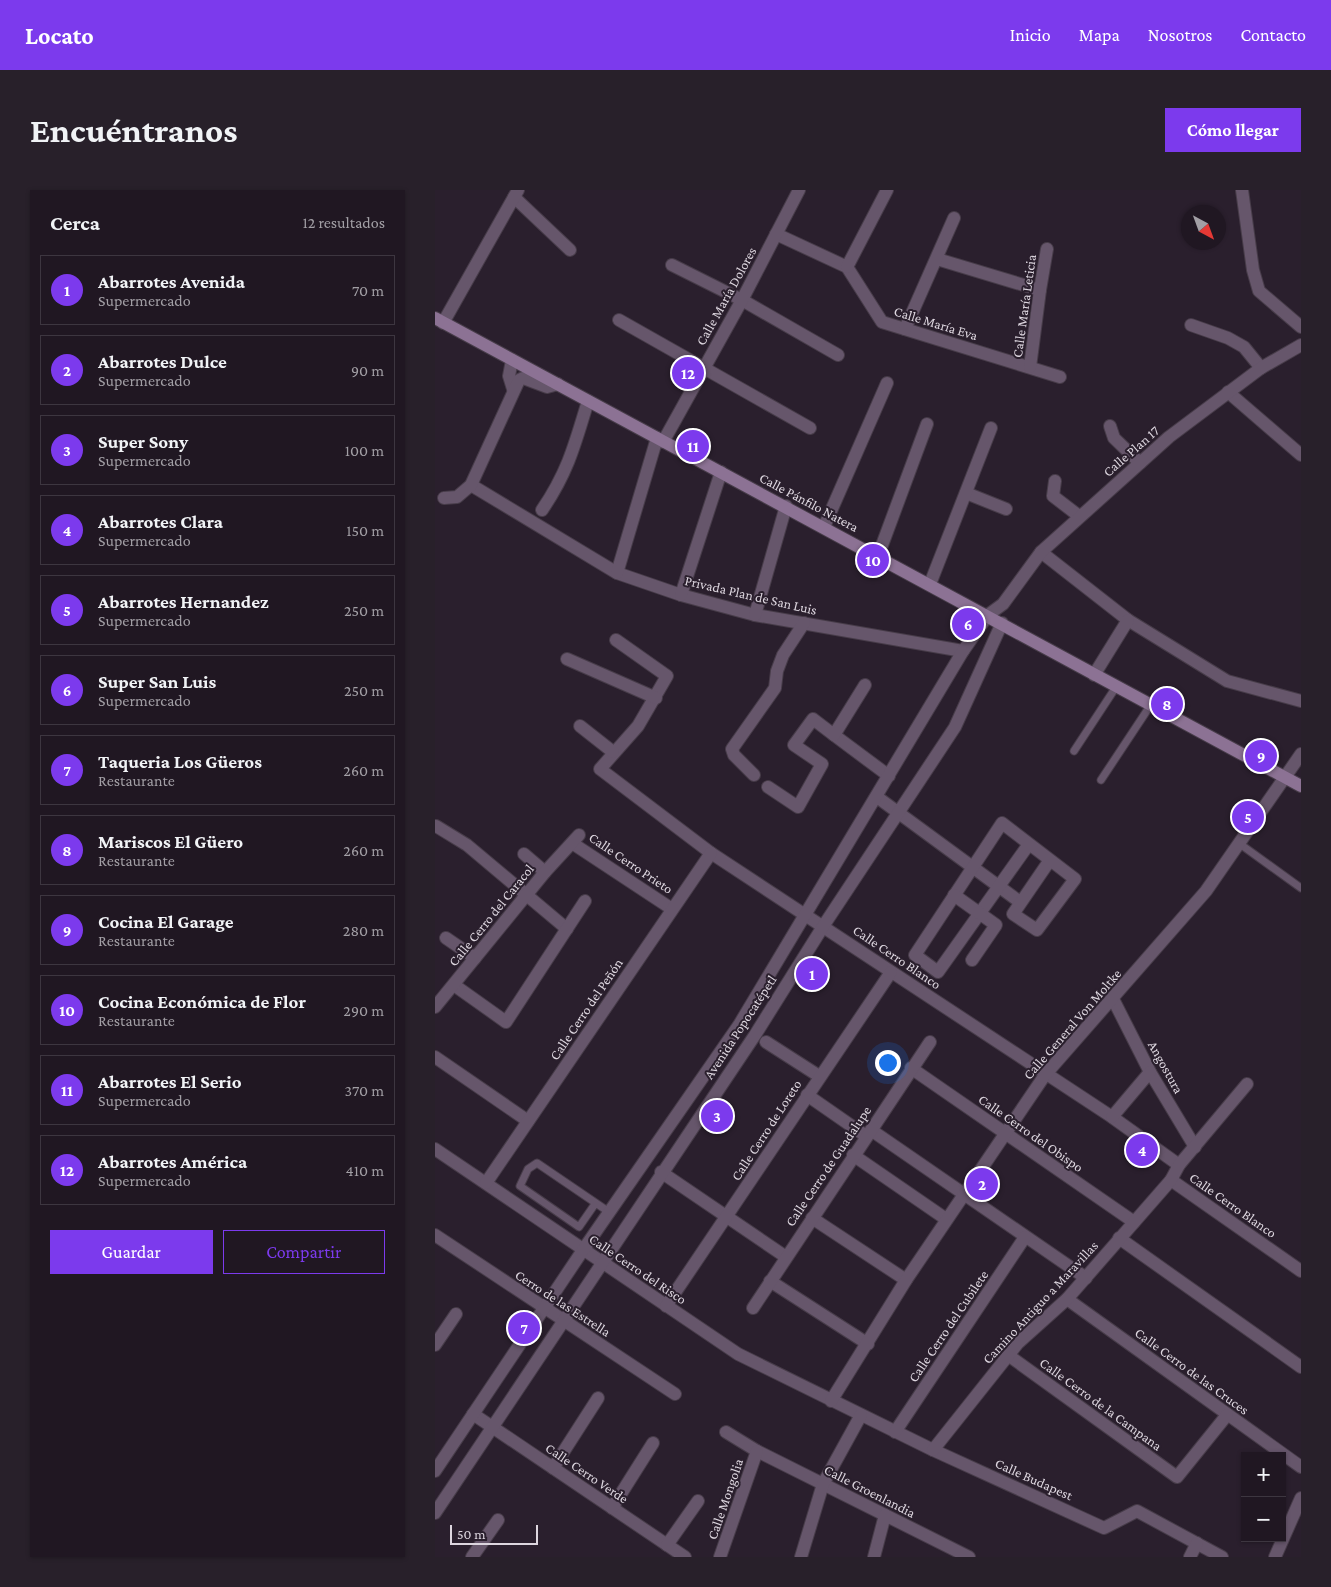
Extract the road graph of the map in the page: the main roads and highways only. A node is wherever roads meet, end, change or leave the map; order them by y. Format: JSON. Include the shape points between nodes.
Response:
{"nodes":[{"id":1,"x":439,"y":320,"type":"edge"},
{"id":2,"x":1301,"y":786,"type":"edge"}],
"edges":[{"from":1,"to":2,"type":"main road","name":"Calle Pánfilo Natera"}]}
